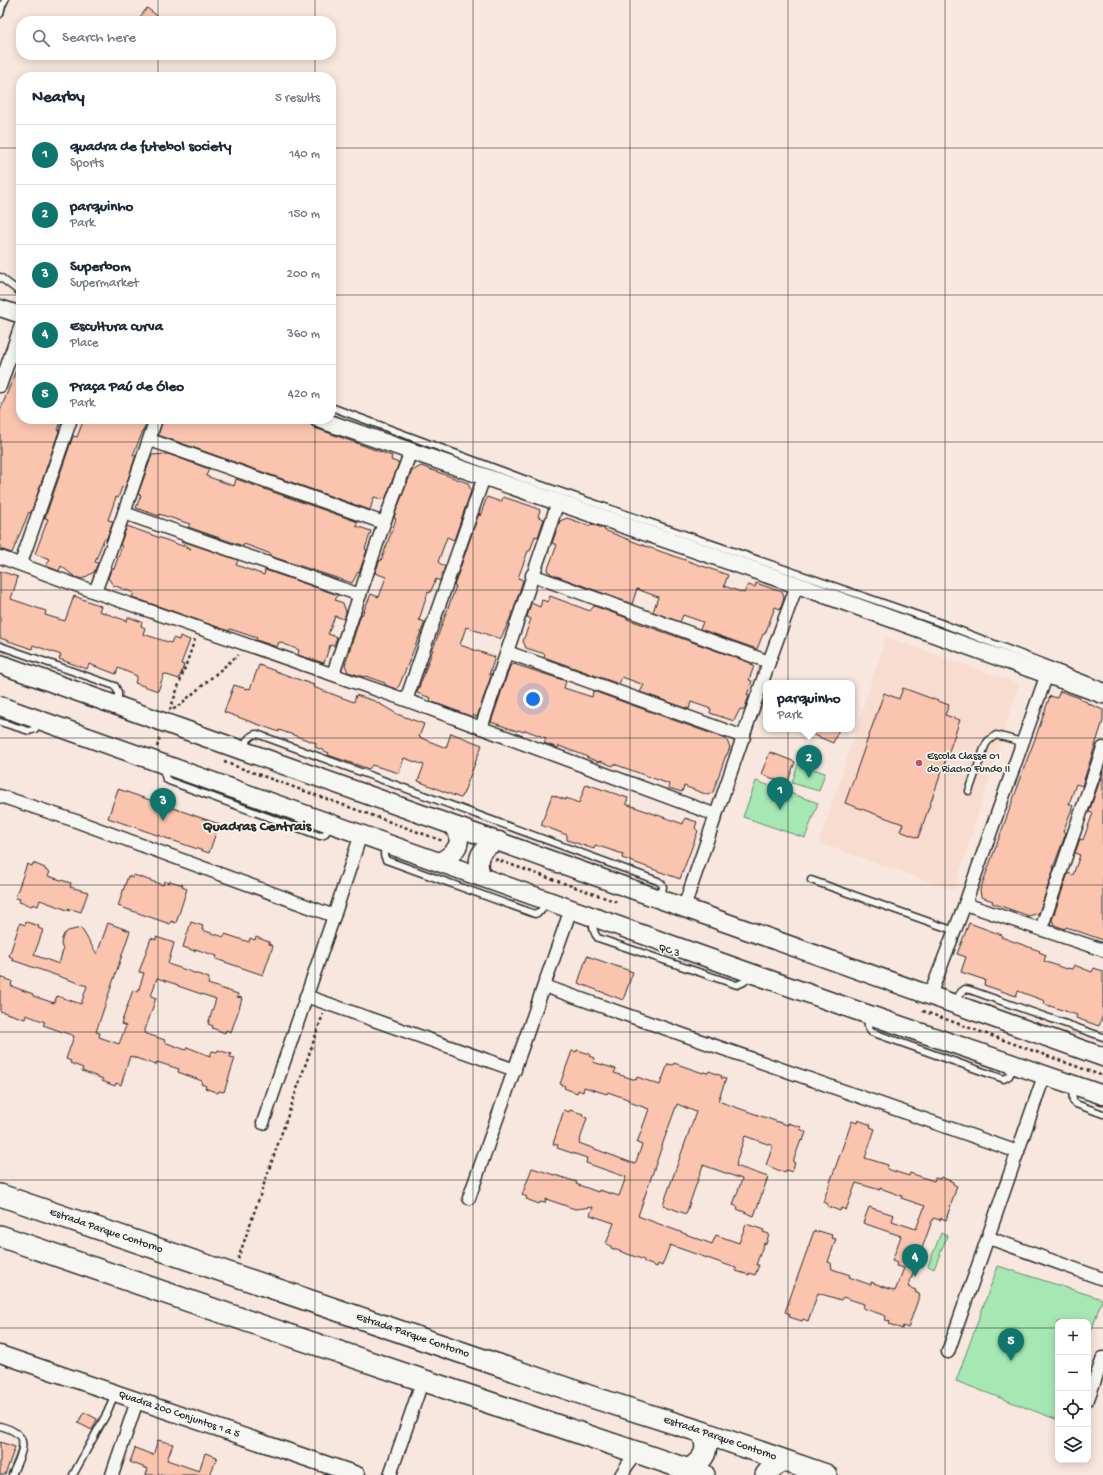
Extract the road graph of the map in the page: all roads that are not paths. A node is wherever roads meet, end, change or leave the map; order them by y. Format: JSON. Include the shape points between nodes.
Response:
{"nodes":[{"id":1,"x":5,"y":0,"type":"edge"},
{"id":2,"x":0,"y":14,"type":"edge"},
{"id":3,"x":0,"y":277,"type":"edge"},
{"id":4,"x":16,"y":289,"type":"edge"},
{"id":5,"x":0,"y":308,"type":"edge"},
{"id":6,"x":16,"y":313,"type":"edge"},
{"id":7,"x":16,"y":340,"type":"edge"},
{"id":8,"x":0,"y":386,"type":"edge"},
{"id":9,"x":336,"y":409,"type":"edge"},
{"id":10,"x":69,"y":424,"type":"edge"},
{"id":11,"x":155,"y":424,"type":"edge"},
{"id":12,"x":333,"y":424,"type":"edge"},
{"id":13,"x":150,"y":440,"type":"junction"},
{"id":14,"x":411,"y":451,"type":"junction"},
{"id":15,"x":484,"y":477,"type":"junction"},
{"id":16,"x":558,"y":502,"type":"junction"},
{"id":17,"x":124,"y":514,"type":"junction"},
{"id":18,"x":384,"y":523,"type":"junction"},
{"id":19,"x":0,"y":557,"type":"edge"},
{"id":20,"x":21,"y":563,"type":"junction"},
{"id":21,"x":532,"y":575,"type":"junction"},
{"id":22,"x":797,"y":585,"type":"junction"},
{"id":23,"x":95,"y":592,"type":"junction"},
{"id":24,"x":360,"y":595,"type":"junction"},
{"id":25,"x":0,"y":646,"type":"edge"},
{"id":26,"x":507,"y":652,"type":"junction"},
{"id":27,"x":769,"y":662,"type":"junction"},
{"id":28,"x":0,"y":664,"type":"edge"},
{"id":29,"x":333,"y":674,"type":"junction"},
{"id":30,"x":1046,"y":674,"type":"junction"},
{"id":31,"x":1103,"y":686,"type":"edge"},
{"id":32,"x":1103,"y":695,"type":"edge"},
{"id":33,"x":406,"y":700,"type":"junction"},
{"id":34,"x":118,"y":705,"type":"junction"},
{"id":35,"x":0,"y":706,"type":"edge"},
{"id":36,"x":39,"y":720,"type":"junction"},
{"id":37,"x":0,"y":722,"type":"edge"},
{"id":38,"x":481,"y":728,"type":"junction"},
{"id":39,"x":744,"y":737,"type":"junction"},
{"id":40,"x":1022,"y":742,"type":"junction"},
{"id":41,"x":1103,"y":748,"type":"edge"},
{"id":42,"x":241,"y":749,"type":"junction"},
{"id":43,"x":969,"y":791,"type":"dead end"},
{"id":44,"x":0,"y":796,"type":"edge"},
{"id":45,"x":716,"y":815,"type":"junction"},
{"id":46,"x":453,"y":826,"type":"junction"},
{"id":47,"x":361,"y":834,"type":"junction"},
{"id":48,"x":499,"y":841,"type":"junction"},
{"id":49,"x":385,"y":842,"type":"junction"},
{"id":50,"x":440,"y":862,"type":"junction"},
{"id":51,"x":482,"y":877,"type":"junction"},
{"id":52,"x":811,"y":880,"type":"dead end"},
{"id":53,"x":660,"y":899,"type":"junction"},
{"id":54,"x":546,"y":900,"type":"junction"},
{"id":55,"x":965,"y":904,"type":"junction"},
{"id":56,"x":684,"y":907,"type":"junction"},
{"id":57,"x":571,"y":909,"type":"junction"},
{"id":58,"x":334,"y":916,"type":"junction"},
{"id":59,"x":1041,"y":929,"type":"junction"},
{"id":60,"x":955,"y":931,"type":"junction"},
{"id":61,"x":1103,"y":950,"type":"edge"},
{"id":62,"x":544,"y":986,"type":"junction"},
{"id":63,"x":930,"y":995,"type":"junction"},
{"id":64,"x":306,"y":996,"type":"junction"},
{"id":65,"x":954,"y":1003,"type":"junction"},
{"id":66,"x":1103,"y":1037,"type":"edge"},
{"id":67,"x":1103,"y":1057,"type":"edge"},
{"id":68,"x":515,"y":1070,"type":"junction"},
{"id":69,"x":1044,"y":1076,"type":"junction"},
{"id":70,"x":1071,"y":1084,"type":"junction"},
{"id":71,"x":1102,"y":1088,"type":"edge"},
{"id":72,"x":1103,"y":1114,"type":"edge"},
{"id":73,"x":263,"y":1123,"type":"dead end"},
{"id":74,"x":1018,"y":1152,"type":"junction"},
{"id":75,"x":0,"y":1195,"type":"edge"},
{"id":76,"x":469,"y":1198,"type":"dead end"},
{"id":77,"x":0,"y":1236,"type":"edge"},
{"id":78,"x":989,"y":1238,"type":"junction"},
{"id":79,"x":1103,"y":1279,"type":"edge"},
{"id":80,"x":948,"y":1352,"type":"dead end"},
{"id":81,"x":0,"y":1354,"type":"edge"},
{"id":82,"x":1103,"y":1358,"type":"edge"},
{"id":83,"x":423,"y":1379,"type":"junction"},
{"id":84,"x":1091,"y":1391,"type":"edge"},
{"id":85,"x":116,"y":1393,"type":"junction"},
{"id":86,"x":137,"y":1401,"type":"junction"},
{"id":87,"x":0,"y":1426,"type":"edge"},
{"id":88,"x":702,"y":1432,"type":"junction"},
{"id":89,"x":636,"y":1452,"type":"junction"},
{"id":90,"x":783,"y":1461,"type":"junction"},
{"id":91,"x":697,"y":1472,"type":"edge"},
{"id":92,"x":12,"y":1475,"type":"edge"},
{"id":93,"x":73,"y":1475,"type":"edge"},
{"id":94,"x":112,"y":1475,"type":"edge"},
{"id":95,"x":357,"y":1475,"type":"edge"},
{"id":96,"x":390,"y":1475,"type":"edge"},
{"id":97,"x":621,"y":1475,"type":"edge"},
{"id":98,"x":766,"y":1475,"type":"edge"},
{"id":99,"x":826,"y":1475,"type":"edge"}],
"edges":[{"from":1,"to":2,"type":"lane"},
{"from":3,"to":4,"type":"lane"},
{"from":5,"to":6,"type":"street"},
{"from":7,"to":8,"type":"street"},
{"from":9,"to":31,"type":"lane","via":[[524,479],[938,622]]},
{"from":10,"to":20,"type":"street"},
{"from":11,"to":13,"type":"street"},
{"from":12,"to":14,"type":"street"},
{"from":13,"to":17,"type":"street"},
{"from":13,"to":18,"type":"street"},
{"from":14,"to":15,"type":"street"},
{"from":14,"to":18,"type":"street"},
{"from":15,"to":16,"type":"street"},
{"from":15,"to":33,"type":"street"},
{"from":16,"to":21,"type":"street"},
{"from":16,"to":22,"type":"street"},
{"from":17,"to":23,"type":"street"},
{"from":17,"to":24,"type":"street"},
{"from":18,"to":24,"type":"street"},
{"from":19,"to":20,"type":"street"},
{"from":20,"to":23,"type":"street"},
{"from":21,"to":26,"type":"street"},
{"from":21,"to":27,"type":"street"},
{"from":22,"to":27,"type":"street"},
{"from":22,"to":30,"type":"street"},
{"from":23,"to":29,"type":"street"},
{"from":24,"to":29,"type":"street"},
{"from":25,"to":34,"type":"lane","via":[[115,686],[118,692]]},
{"from":26,"to":38,"type":"street"},
{"from":26,"to":39,"type":"street"},
{"from":27,"to":39,"type":"street"},
{"from":28,"to":34,"type":"main road"},
{"from":29,"to":33,"type":"street"},
{"from":30,"to":32,"type":"street"},
{"from":30,"to":40,"type":"street"},
{"from":33,"to":38,"type":"street"},
{"from":34,"to":42,"type":"main road"},
{"from":35,"to":36,"type":"main road"},
{"from":36,"to":37,"type":"lane","via":[[35,729],[29,731]]},
{"from":36,"to":47,"type":"main road"},
{"from":38,"to":45,"type":"street"},
{"from":39,"to":45,"type":"street"},
{"from":40,"to":43,"type":"lane","via":[[996,735],[988,740]]},
{"from":40,"to":55,"type":"street"},
{"from":41,"to":59,"type":"street"},
{"from":42,"to":46,"type":"main road"},
{"from":42,"to":53,"type":"lane","via":[[251,736],[257,734],[658,881],[663,887]]},
{"from":44,"to":58,"type":"street","via":[[76,821]]},
{"from":45,"to":56,"type":"street"},
{"from":46,"to":48,"type":"main road"},
{"from":46,"to":50,"type":"main road","via":[[458,834],[458,846],[450,856]]},
{"from":47,"to":49,"type":"main road"},
{"from":47,"to":58,"type":"street"},
{"from":48,"to":51,"type":"main road","via":[[485,847],[480,854],[479,869]]},
{"from":48,"to":53,"type":"main road"},
{"from":49,"to":50,"type":"main road"},
{"from":49,"to":54,"type":"lane","via":[[386,860],[535,914],[541,911]]},
{"from":50,"to":51,"type":"main road"},
{"from":51,"to":54,"type":"main road"},
{"from":52,"to":60,"type":"lane"},
{"from":53,"to":56,"type":"main road"},
{"from":54,"to":57,"type":"main road"},
{"from":55,"to":59,"type":"street"},
{"from":55,"to":60,"type":"street"},
{"from":56,"to":63,"type":"main road"},
{"from":57,"to":62,"type":"street"},
{"from":57,"to":69,"type":"main road"},
{"from":58,"to":64,"type":"street"},
{"from":59,"to":61,"type":"street"},
{"from":60,"to":63,"type":"street"},
{"from":62,"to":68,"type":"street"},
{"from":62,"to":74,"type":"street"},
{"from":63,"to":65,"type":"main road"},
{"from":64,"to":68,"type":"street"},
{"from":64,"to":73,"type":"street"},
{"from":65,"to":66,"type":"lane","via":[[961,992],[965,989],[970,990]]},
{"from":65,"to":67,"type":"main road"},
{"from":68,"to":76,"type":"street"},
{"from":69,"to":70,"type":"main road"},
{"from":69,"to":74,"type":"street"},
{"from":70,"to":71,"type":"main road"},
{"from":70,"to":72,"type":"lane","via":[[1073,1101],[1076,1104]]},
{"from":74,"to":78,"type":"street"},
{"from":75,"to":88,"type":"highway","name":"Estrada Parque Contorno","via":[[585,1395]]},
{"from":77,"to":83,"type":"highway"},
{"from":78,"to":79,"type":"street"},
{"from":78,"to":80,"type":"street"},
{"from":81,"to":85,"type":"street","name":"Quadra 200 Conjuntos 1 a 5"},
{"from":82,"to":84,"type":"street"},
{"from":83,"to":89,"type":"highway"},
{"from":83,"to":96,"type":"street"},
{"from":85,"to":86,"type":"street","name":"Quadra 200 Conjuntos 1 a 5"},
{"from":85,"to":93,"type":"lane"},
{"from":86,"to":94,"type":"street"},
{"from":86,"to":95,"type":"street","name":"Quadra 200 Conjuntos 1 a 5"},
{"from":87,"to":92,"type":"lane","via":[[18,1434],[23,1442]]},
{"from":88,"to":90,"type":"highway","name":"Estrada Parque Contorno"},
{"from":88,"to":91,"type":"highway","via":[[706,1441],[706,1452],[699,1462]]},
{"from":89,"to":91,"type":"highway"},
{"from":89,"to":97,"type":"street"},
{"from":90,"to":98,"type":"highway","via":[[770,1468]]},
{"from":90,"to":99,"type":"highway","name":"Estrada Parque Contorno"}]}
